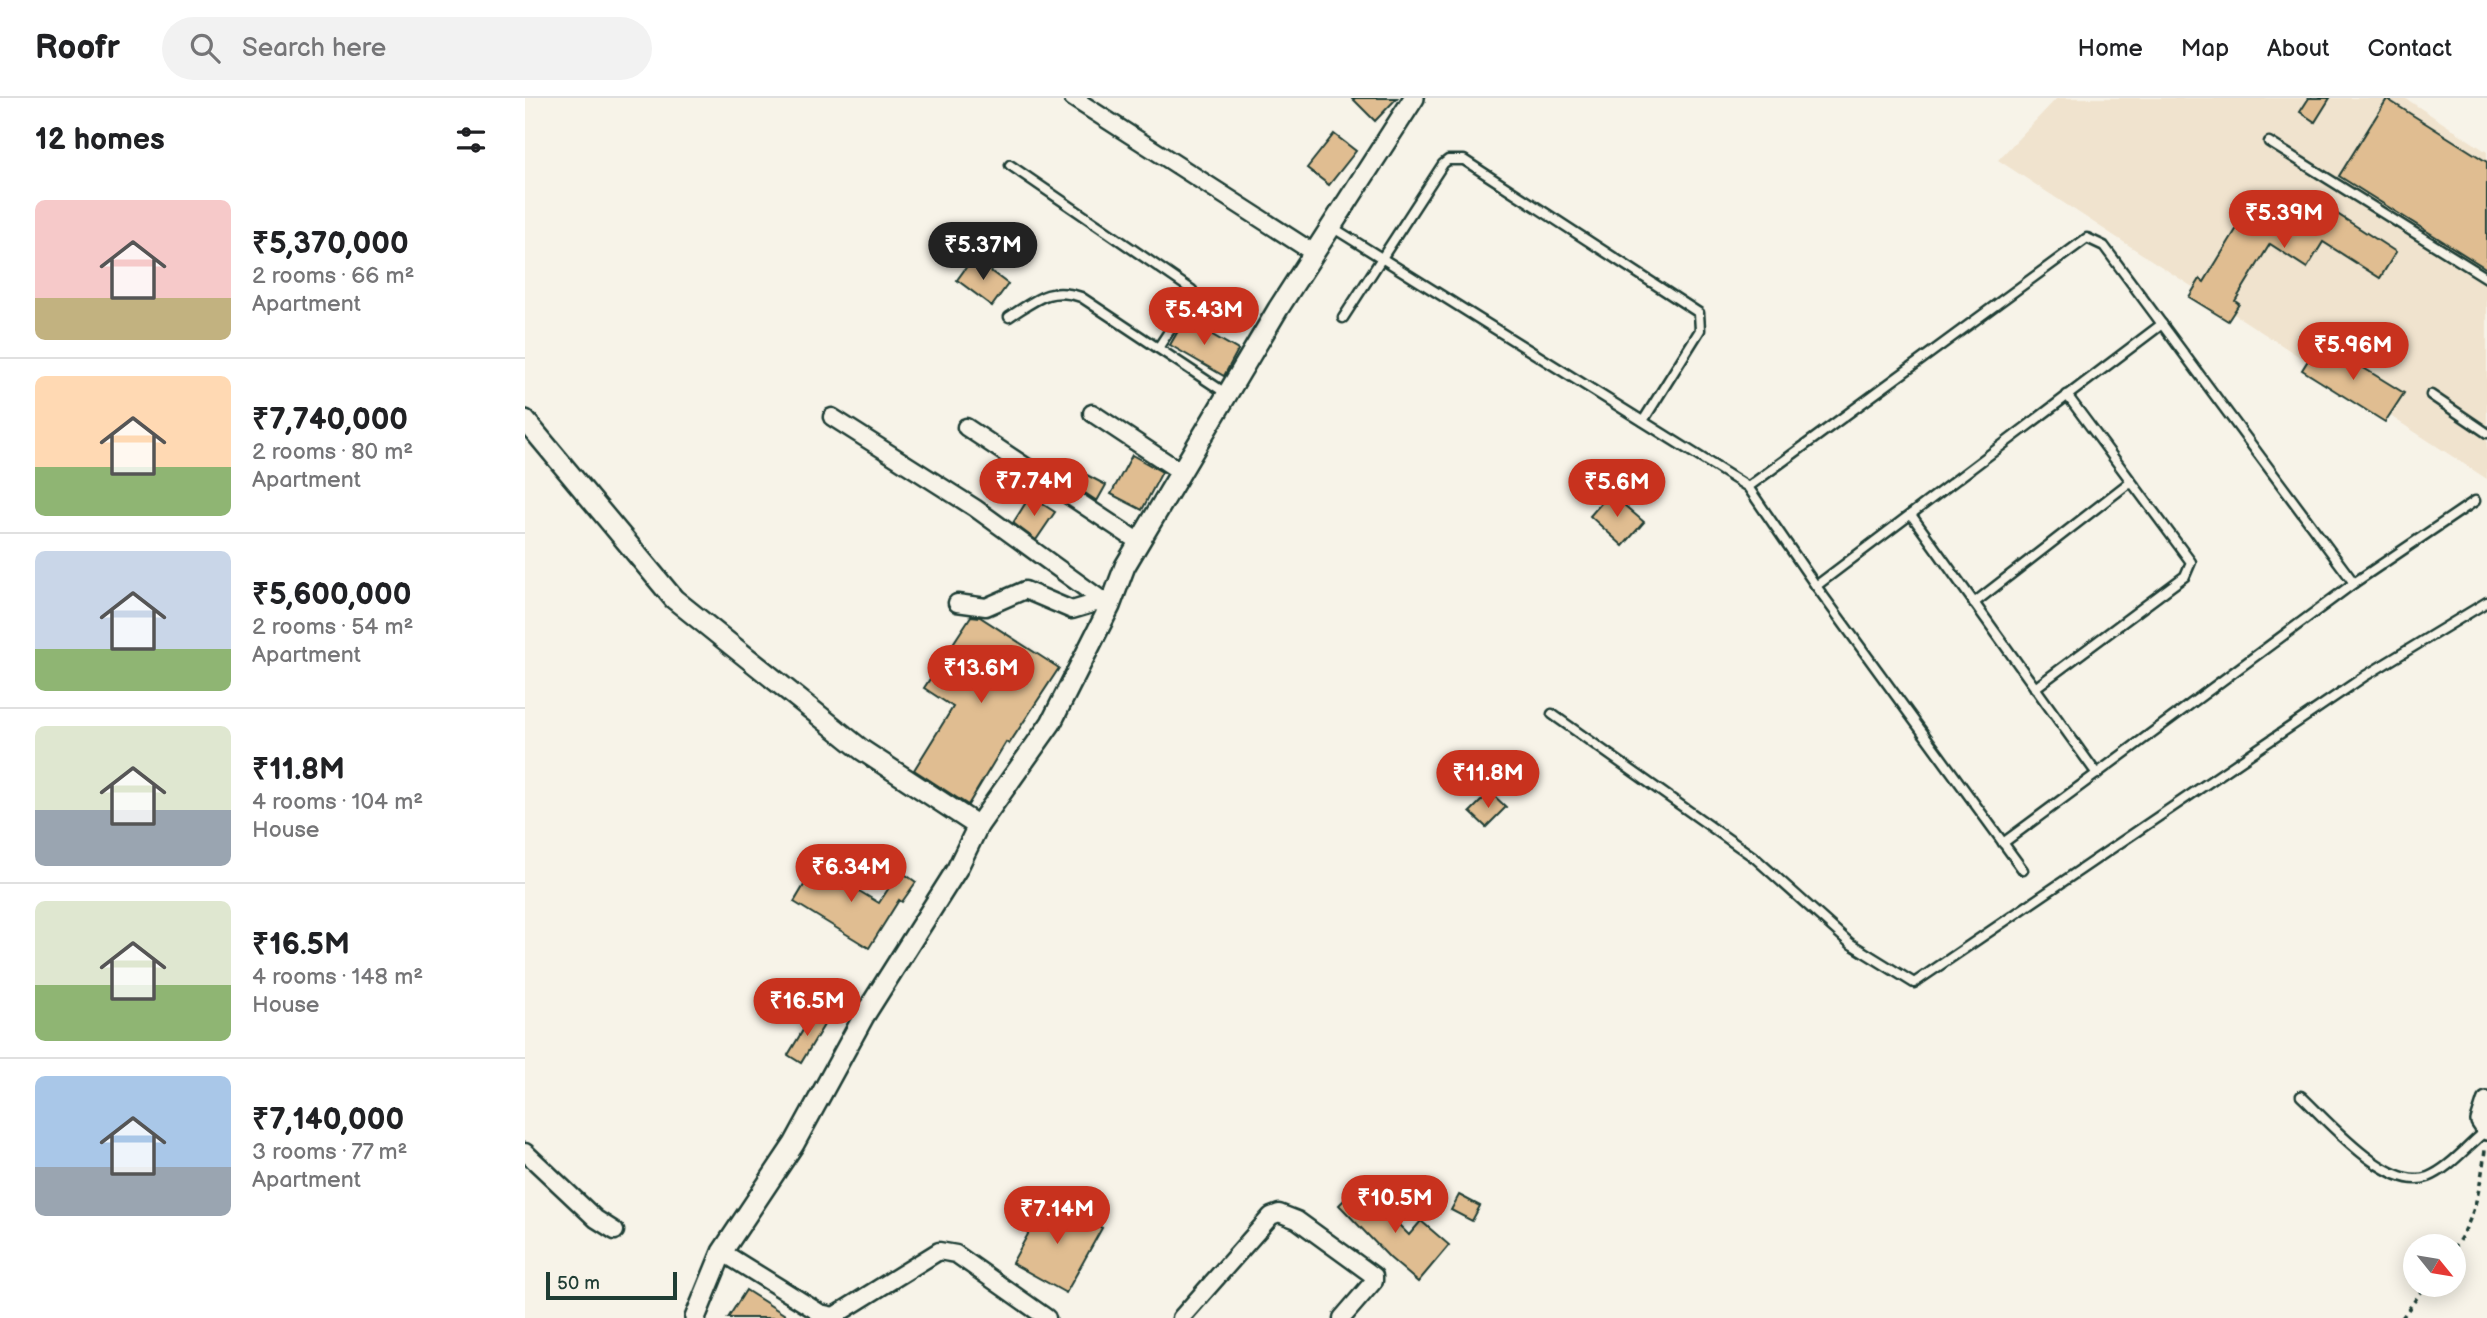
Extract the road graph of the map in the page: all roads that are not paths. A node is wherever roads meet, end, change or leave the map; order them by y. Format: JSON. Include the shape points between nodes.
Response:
{"nodes":[{"id":1,"x":1073,"y":98,"type":"edge"},
{"id":2,"x":1414,"y":98,"type":"edge"},
{"id":3,"x":2269,"y":142,"type":"dead end"},
{"id":4,"x":1010,"y":165,"type":"dead end"},
{"id":5,"x":1331,"y":227,"type":"junction"},
{"id":6,"x":1314,"y":253,"type":"junction"},
{"id":7,"x":1384,"y":259,"type":"junction"},
{"id":8,"x":2487,"y":278,"type":"edge"},
{"id":9,"x":1009,"y":317,"type":"dead end"},
{"id":10,"x":1343,"y":318,"type":"dead end"},
{"id":11,"x":2162,"y":324,"type":"junction"},
{"id":12,"x":1158,"y":348,"type":"junction"},
{"id":13,"x":1227,"y":394,"type":"junction"},
{"id":14,"x":2067,"y":395,"type":"junction"},
{"id":15,"x":2431,"y":395,"type":"dead end"},
{"id":16,"x":1092,"y":413,"type":"dead end"},
{"id":17,"x":832,"y":417,"type":"dead end"},
{"id":18,"x":525,"y":420,"type":"edge"},
{"id":19,"x":1643,"y":421,"type":"junction"},
{"id":20,"x":966,"y":427,"type":"dead end"},
{"id":21,"x":2487,"y":433,"type":"edge"},
{"id":22,"x":1181,"y":472,"type":"junction"},
{"id":23,"x":2130,"y":482,"type":"junction"},
{"id":24,"x":1748,"y":487,"type":"junction"},
{"id":25,"x":2475,"y":501,"type":"dead end"},
{"id":26,"x":1912,"y":516,"type":"junction"},
{"id":27,"x":1139,"y":542,"type":"junction"},
{"id":28,"x":2354,"y":583,"type":"junction"},
{"id":29,"x":1816,"y":586,"type":"junction"},
{"id":30,"x":2487,"y":602,"type":"edge"},
{"id":31,"x":957,"y":603,"type":"dead end"},
{"id":32,"x":1106,"y":603,"type":"junction"},
{"id":33,"x":1973,"y":603,"type":"junction"},
{"id":34,"x":2035,"y":688,"type":"junction"},
{"id":35,"x":1552,"y":714,"type":"dead end"},
{"id":36,"x":2098,"y":774,"type":"junction"},
{"id":37,"x":978,"y":826,"type":"junction"},
{"id":38,"x":2003,"y":843,"type":"junction"},
{"id":39,"x":2023,"y":870,"type":"dead end"},
{"id":40,"x":2301,"y":1096,"type":"dead end"},
{"id":41,"x":2487,"y":1102,"type":"edge"},
{"id":42,"x":2487,"y":1130,"type":"edge"},
{"id":43,"x":525,"y":1152,"type":"edge"},
{"id":44,"x":615,"y":1231,"type":"dead end"},
{"id":45,"x":722,"y":1252,"type":"junction"},
{"id":46,"x":695,"y":1318,"type":"edge"},
{"id":47,"x":1047,"y":1318,"type":"edge"},
{"id":48,"x":1181,"y":1318,"type":"edge"},
{"id":49,"x":1342,"y":1318,"type":"edge"}],
"edges":[{"from":1,"to":6,"type":"street"},
{"from":2,"to":5,"type":"street"},
{"from":3,"to":8,"type":"lane"},
{"from":4,"to":12,"type":"lane","via":[[1192,290]]},
{"from":5,"to":6,"type":"street"},
{"from":5,"to":7,"type":"lane"},
{"from":6,"to":13,"type":"street"},
{"from":7,"to":10,"type":"lane"},
{"from":7,"to":19,"type":"lane"},
{"from":7,"to":19,"type":"lane","via":[[1443,164],[1464,160],[1699,313],[1700,330]]},
{"from":9,"to":12,"type":"lane","via":[[1049,293],[1063,291],[1081,297]]},
{"from":11,"to":14,"type":"lane"},
{"from":11,"to":24,"type":"lane","via":[[2104,246],[2087,238]]},
{"from":11,"to":28,"type":"lane"},
{"from":12,"to":13,"type":"lane"},
{"from":13,"to":22,"type":"street"},
{"from":14,"to":23,"type":"lane"},
{"from":14,"to":26,"type":"lane"},
{"from":15,"to":21,"type":"lane"},
{"from":16,"to":22,"type":"street"},
{"from":17,"to":32,"type":"street","via":[[975,508]]},
{"from":18,"to":37,"type":"street","via":[[674,599],[862,750]]},
{"from":19,"to":24,"type":"lane"},
{"from":20,"to":27,"type":"street"},
{"from":22,"to":27,"type":"street"},
{"from":23,"to":33,"type":"lane"},
{"from":23,"to":34,"type":"lane","via":[[2190,556],[2190,569]]},
{"from":24,"to":29,"type":"lane"},
{"from":25,"to":28,"type":"lane"},
{"from":26,"to":29,"type":"lane"},
{"from":26,"to":33,"type":"lane"},
{"from":27,"to":32,"type":"street"},
{"from":28,"to":36,"type":"lane"},
{"from":29,"to":38,"type":"lane"},
{"from":30,"to":35,"type":"lane","via":[[2365,676],[1914,983],[1851,944],[1755,858]]},
{"from":31,"to":32,"type":"street","via":[[986,607],[1025,590],[1072,610]]},
{"from":32,"to":37,"type":"street","via":[[1051,723]]},
{"from":33,"to":34,"type":"lane"},
{"from":34,"to":36,"type":"lane"},
{"from":36,"to":38,"type":"lane"},
{"from":37,"to":45,"type":"street","via":[[957,870],[864,1016],[794,1144]]},
{"from":38,"to":39,"type":"lane"},
{"from":40,"to":42,"type":"lane","via":[[2368,1159],[2414,1179],[2432,1175]]},
{"from":41,"to":42,"type":"street","via":[[2481,1121]]},
{"from":43,"to":44,"type":"street","via":[[596,1219]]},
{"from":45,"to":46,"type":"street"},
{"from":45,"to":47,"type":"street","via":[[820,1313],[834,1316],[939,1251],[956,1254]]},
{"from":48,"to":49,"type":"street","via":[[1271,1216],[1279,1213],[1297,1220],[1374,1276]]}]}
